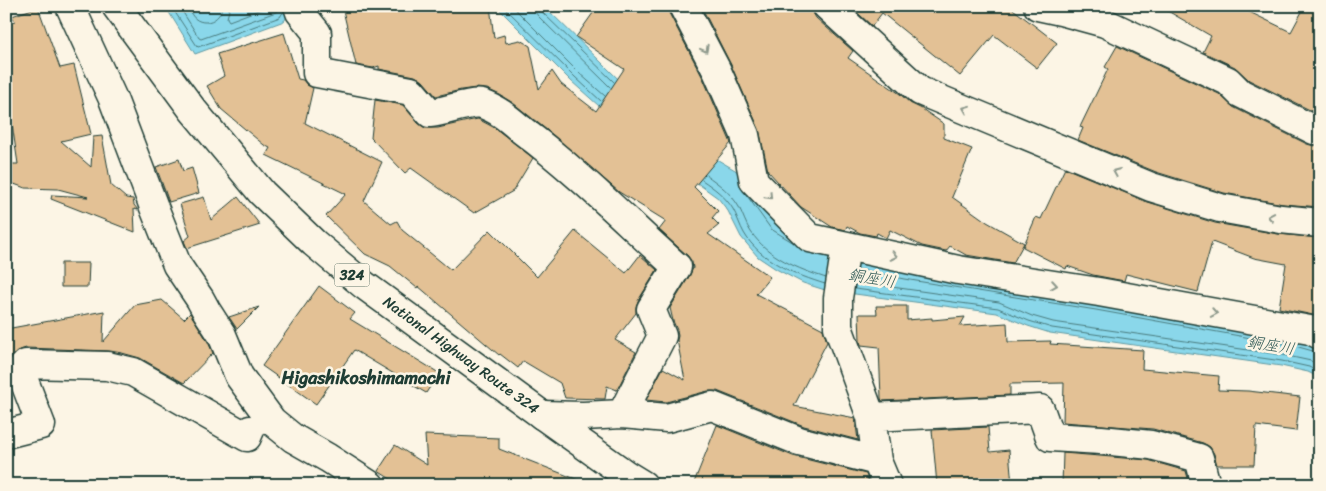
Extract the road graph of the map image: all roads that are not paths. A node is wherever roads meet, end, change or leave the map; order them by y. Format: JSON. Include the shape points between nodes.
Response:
{"nodes":[{"id":1,"x":70,"y":6,"type":"edge"},
{"id":2,"x":116,"y":6,"type":"edge"},
{"id":3,"x":683,"y":6,"type":"edge"},
{"id":4,"x":827,"y":6,"type":"edge"},
{"id":5,"x":1038,"y":6,"type":"edge"},
{"id":6,"x":299,"y":9,"type":"edge"},
{"id":7,"x":1314,"y":130,"type":"dead end"},
{"id":8,"x":1320,"y":223,"type":"edge"},
{"id":9,"x":846,"y":246,"type":"junction"},
{"id":10,"x":1320,"y":335,"type":"edge"},
{"id":11,"x":622,"y":414,"type":"junction"},
{"id":12,"x":542,"y":415,"type":"junction"},
{"id":13,"x":871,"y":416,"type":"junction"},
{"id":14,"x":250,"y":430,"type":"dead end"},
{"id":15,"x":6,"y":434,"type":"edge"},
{"id":16,"x":882,"y":473,"type":"edge"},
{"id":17,"x":370,"y":485,"type":"edge"},
{"id":18,"x":643,"y":485,"type":"edge"},
{"id":19,"x":1206,"y":485,"type":"edge"}],
"edges":[{"from":1,"to":17,"type":"main road","via":[[113,99],[177,265],[222,335],[239,376],[272,421],[293,438]]},
{"from":2,"to":12,"type":"main road","name":"National Highway Route 324","number":"324","via":[[192,109],[262,193],[314,243],[364,285]]},
{"from":3,"to":9,"type":"main road","one_way":true,"via":[[745,135],[754,181],[810,238]]},
{"from":8,"to":4,"type":"main road","one_way":true,"via":[[1220,208],[1151,186],[920,91]]},
{"from":5,"to":7,"type":"main road","via":[[1105,23],[1228,81],[1240,92]]},
{"from":6,"to":11,"type":"main road","via":[[317,33],[317,73],[411,91],[430,113],[475,104],[499,112],[555,155],[677,268],[651,309],[662,336]]},
{"from":9,"to":10,"type":"main road","one_way":true,"via":[[958,270],[1310,330]]},
{"from":9,"to":13,"type":"main road","via":[[838,298],[838,327]]},
{"from":11,"to":12,"type":"main road"},
{"from":11,"to":16,"type":"main road","via":[[667,418],[712,406]]},
{"from":12,"to":18,"type":"main road","name":"National Highway Route 324","number":"324"},
{"from":13,"to":16,"type":"main road"},
{"from":13,"to":19,"type":"main road","via":[[1040,409],[1050,437],[1151,445],[1199,458]]},
{"from":14,"to":15,"type":"main road","via":[[246,437],[133,372],[106,366],[26,364],[20,370],[40,425]]}]}
